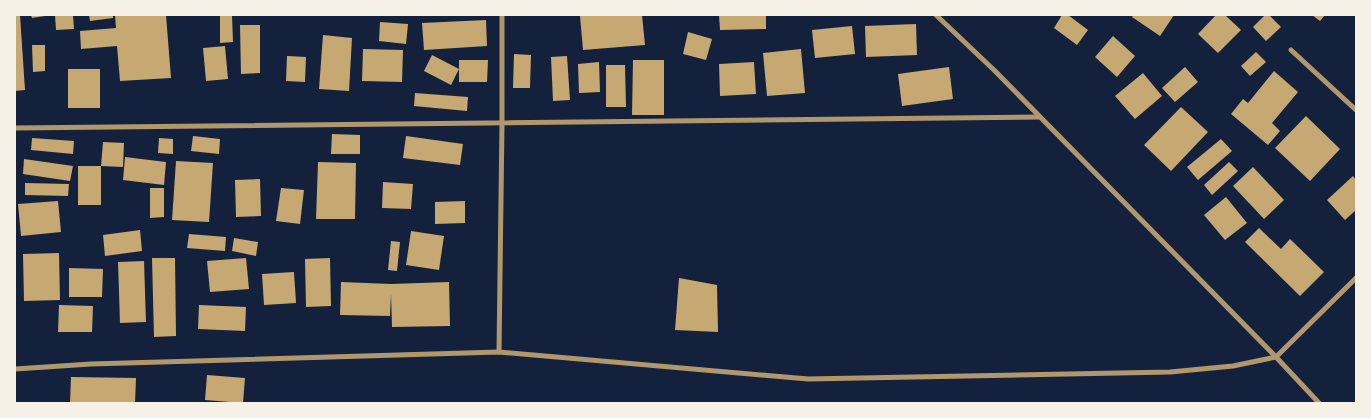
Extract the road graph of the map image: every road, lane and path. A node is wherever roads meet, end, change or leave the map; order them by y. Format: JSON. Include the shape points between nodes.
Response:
{"nodes":[{"id":1,"x":502,"y":15,"type":"edge"},
{"id":2,"x":936,"y":15,"type":"edge"},
{"id":3,"x":1291,"y":50,"type":"dead end"},
{"id":4,"x":1356,"y":110,"type":"edge"},
{"id":5,"x":1040,"y":117,"type":"junction"},
{"id":6,"x":502,"y":123,"type":"junction"},
{"id":7,"x":15,"y":128,"type":"edge"},
{"id":8,"x":1356,"y":278,"type":"edge"},
{"id":9,"x":499,"y":352,"type":"junction"},
{"id":10,"x":1276,"y":357,"type":"junction"},
{"id":11,"x":15,"y":368,"type":"edge"},
{"id":12,"x":1319,"y":403,"type":"edge"}],
"edges":[{"from":1,"to":6,"type":"street"},
{"from":2,"to":5,"type":"street"},
{"from":3,"to":4,"type":"street"},
{"from":5,"to":6,"type":"street"},
{"from":5,"to":10,"type":"street"},
{"from":6,"to":7,"type":"street"},
{"from":6,"to":9,"type":"street"},
{"from":8,"to":10,"type":"street"},
{"from":9,"to":10,"type":"street","via":[[808,379],[1170,372],[1233,366]]},
{"from":9,"to":11,"type":"street"},
{"from":10,"to":12,"type":"street"}]}
